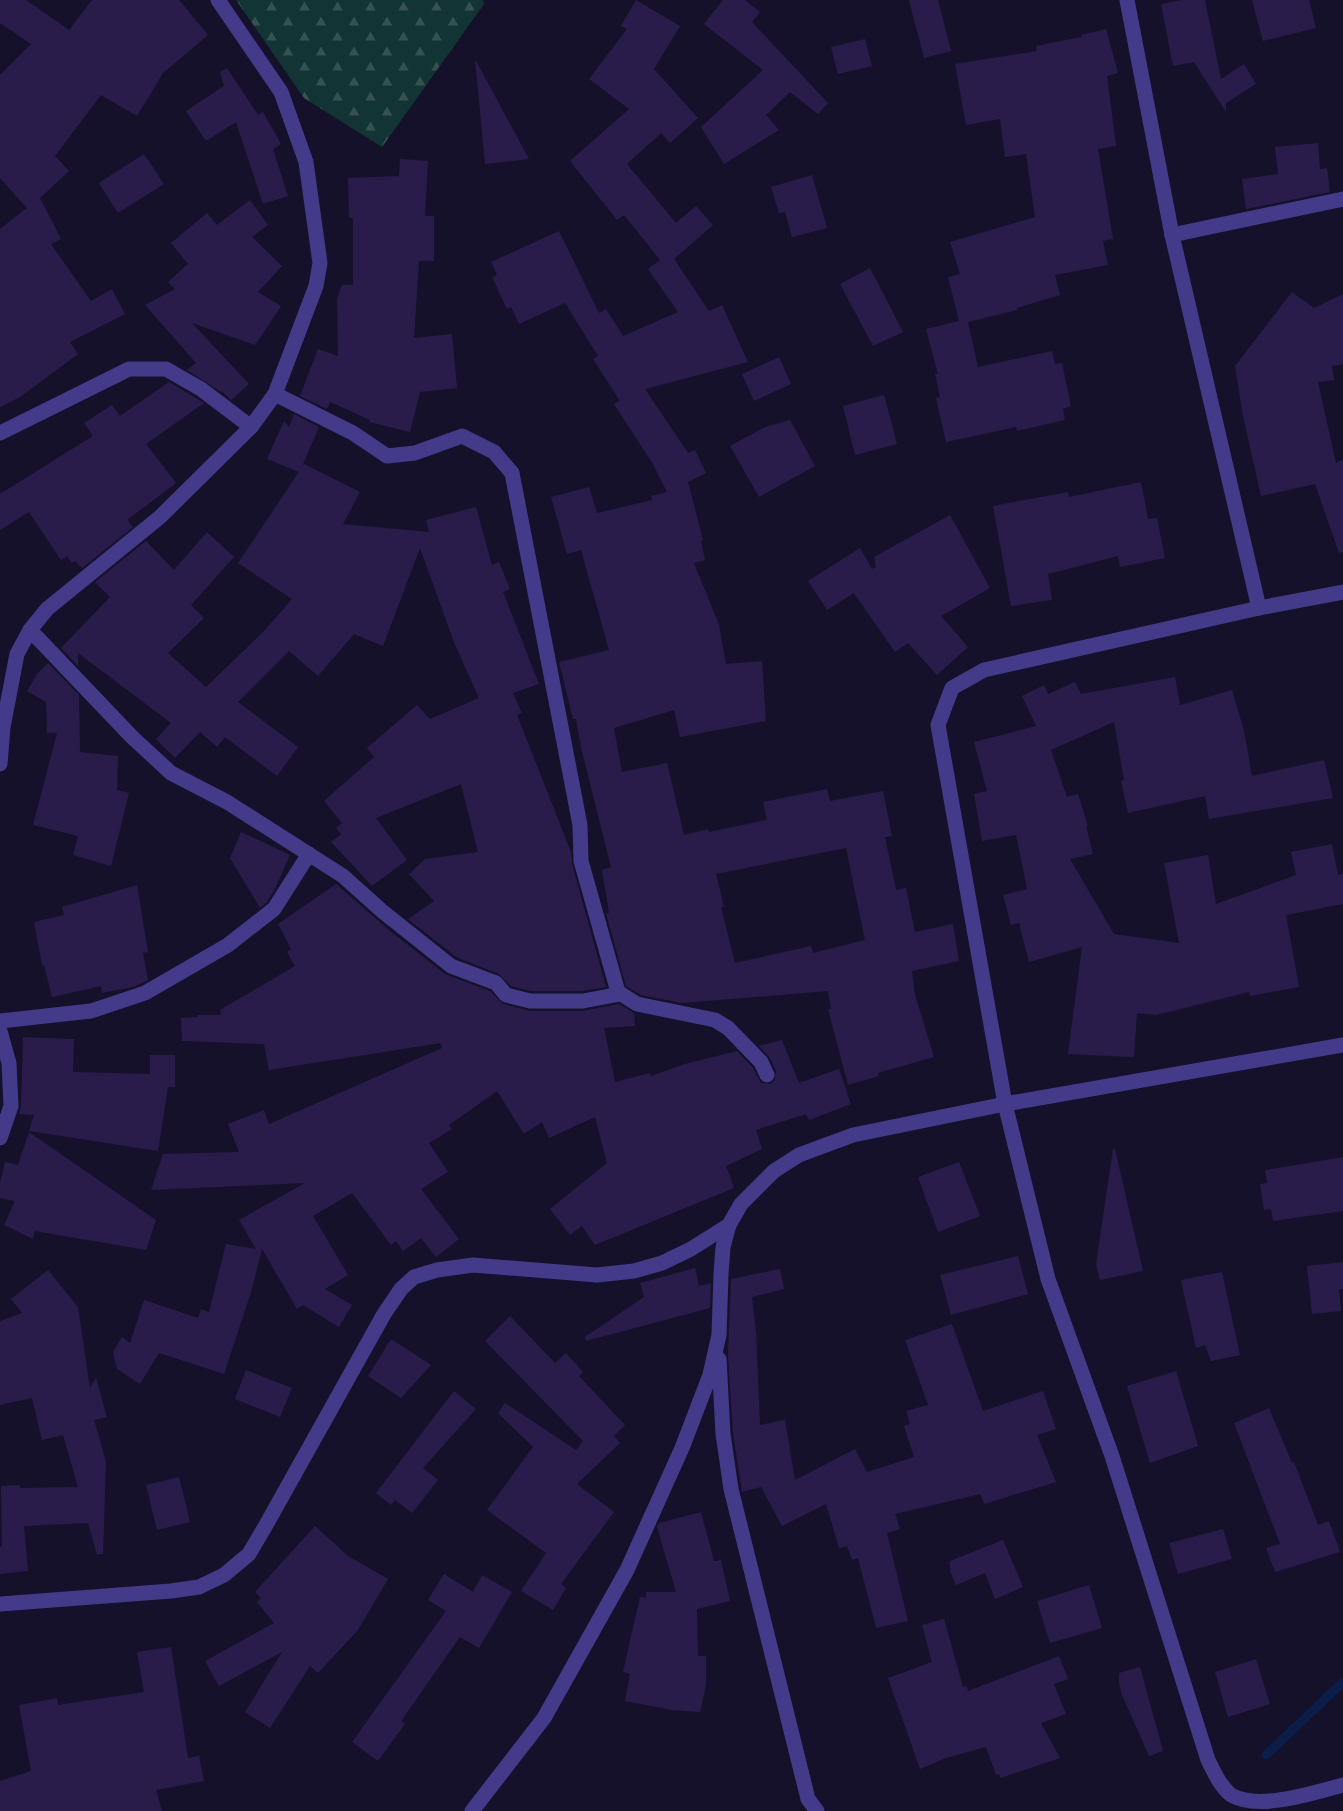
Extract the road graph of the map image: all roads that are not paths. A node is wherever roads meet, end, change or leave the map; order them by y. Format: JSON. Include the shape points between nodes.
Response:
{"nodes":[{"id":1,"x":218,"y":0,"type":"edge"},
{"id":2,"x":1127,"y":0,"type":"edge"},
{"id":3,"x":1343,"y":199,"type":"edge"},
{"id":4,"x":1172,"y":236,"type":"junction"},
{"id":5,"x":274,"y":394,"type":"junction"},
{"id":6,"x":251,"y":427,"type":"junction"},
{"id":7,"x":0,"y":433,"type":"edge"},
{"id":8,"x":1343,"y":592,"type":"edge"},
{"id":9,"x":1259,"y":608,"type":"junction"},
{"id":10,"x":30,"y":630,"type":"junction"},
{"id":11,"x":0,"y":764,"type":"edge"},
{"id":12,"x":309,"y":854,"type":"junction"},
{"id":13,"x":620,"y":994,"type":"junction"},
{"id":14,"x":0,"y":1021,"type":"edge"},
{"id":15,"x":0,"y":1031,"type":"edge"},
{"id":16,"x":1343,"y":1045,"type":"edge"},
{"id":17,"x":767,"y":1075,"type":"dead end"},
{"id":18,"x":1005,"y":1104,"type":"junction"},
{"id":19,"x":0,"y":1138,"type":"edge"},
{"id":20,"x":729,"y":1225,"type":"junction"},
{"id":21,"x":719,"y":1335,"type":"junction"},
{"id":22,"x":0,"y":1604,"type":"edge"},
{"id":23,"x":1343,"y":1785,"type":"edge"},
{"id":24,"x":810,"y":1807,"type":"edge"},
{"id":25,"x":471,"y":1811,"type":"edge"}],
"edges":[{"from":1,"to":5,"type":"street","via":[[281,92],[306,162],[311,193],[320,263]]},
{"from":2,"to":4,"type":"street"},
{"from":3,"to":4,"type":"street"},
{"from":4,"to":9,"type":"street"},
{"from":5,"to":6,"type":"street"},
{"from":5,"to":13,"type":"street","via":[[353,433],[387,456],[415,453],[462,436],[494,452],[512,473],[580,825],[581,861]]},
{"from":6,"to":7,"type":"street","via":[[201,389],[166,369],[129,369]]},
{"from":6,"to":10,"type":"street","via":[[160,517],[47,609]]},
{"from":8,"to":9,"type":"street"},
{"from":9,"to":18,"type":"street","via":[[984,670],[952,688],[938,725]]},
{"from":10,"to":11,"type":"street","via":[[17,654]]},
{"from":10,"to":12,"type":"street","via":[[132,737],[171,772]]},
{"from":12,"to":13,"type":"street","via":[[343,876],[451,966],[496,983],[506,995],[530,1001],[582,1001]]},
{"from":12,"to":14,"type":"street","via":[[274,909],[228,945],[146,993],[91,1011]]},
{"from":13,"to":17,"type":"street","via":[[637,1004],[715,1020],[761,1062]]},
{"from":15,"to":19,"type":"street","via":[[9,1063],[11,1106]]},
{"from":16,"to":18,"type":"street"},
{"from":18,"to":20,"type":"street","via":[[824,1144],[774,1172],[741,1204]]},
{"from":18,"to":23,"type":"street","via":[[1048,1279],[1112,1455],[1208,1760],[1231,1795],[1249,1803],[1268,1804]]},
{"from":20,"to":21,"type":"street","via":[[723,1247]]},
{"from":20,"to":22,"type":"street","via":[[691,1249],[634,1271],[597,1275],[473,1265],[414,1276],[384,1314],[266,1525],[249,1554],[238,1564],[199,1587]]},
{"from":21,"to":24,"type":"street","via":[[723,1434],[731,1488]]},
{"from":21,"to":25,"type":"street","via":[[710,1375],[686,1437],[627,1570],[544,1718]]}]}
